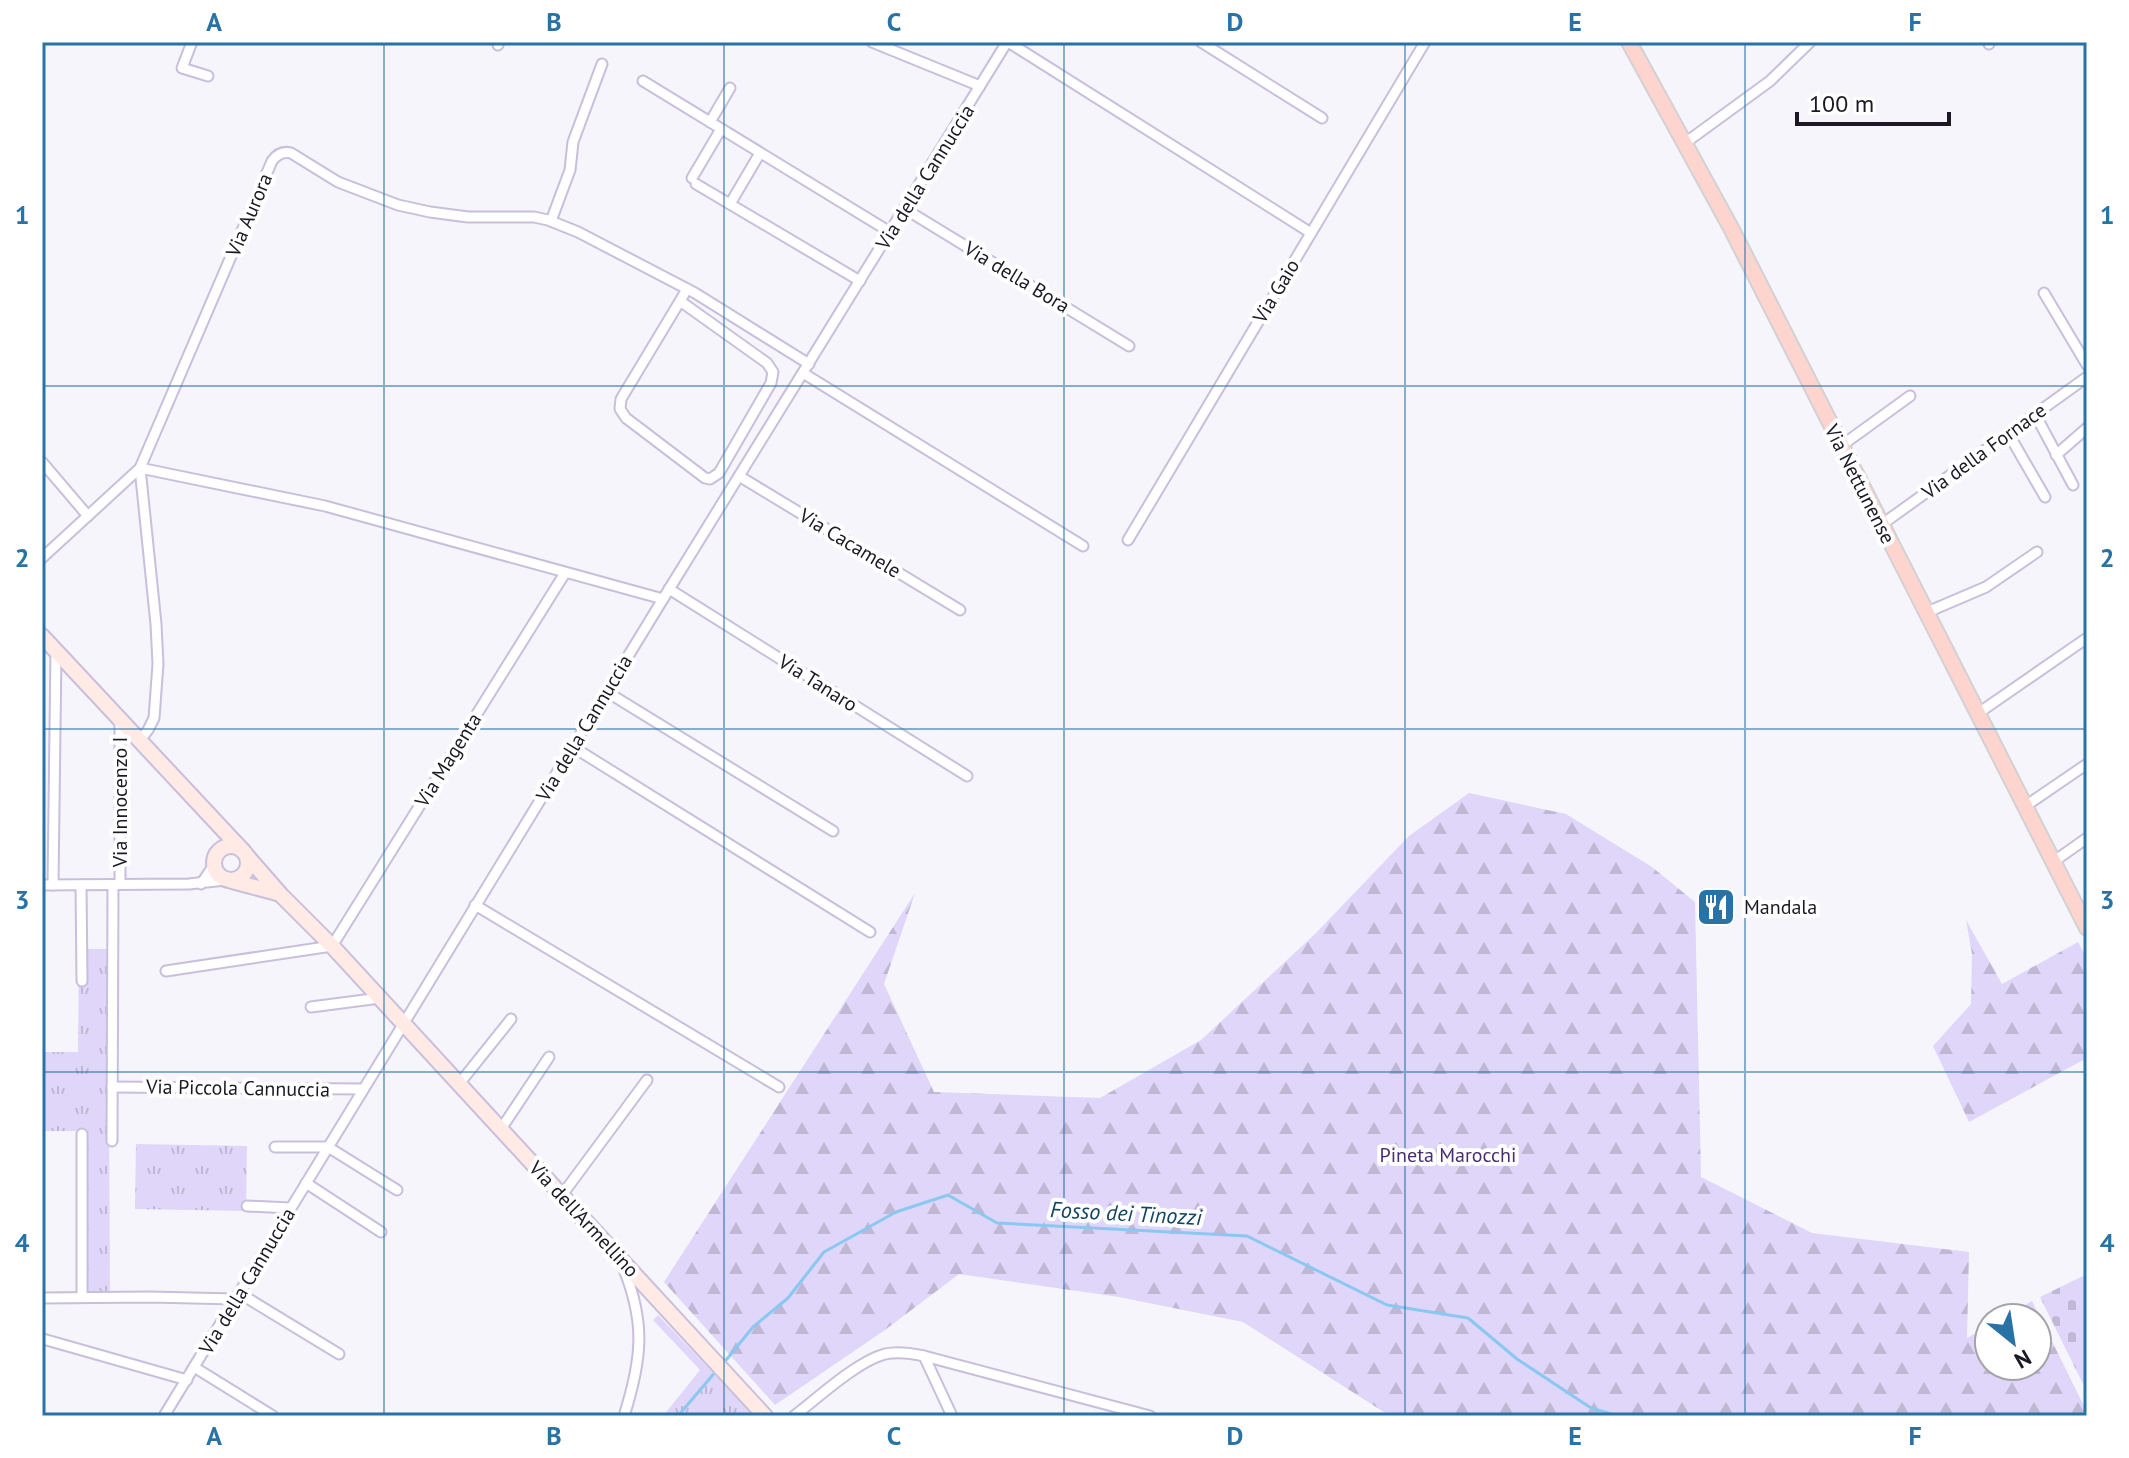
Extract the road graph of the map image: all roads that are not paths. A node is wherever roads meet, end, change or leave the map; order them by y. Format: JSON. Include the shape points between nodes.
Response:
{"nodes":[{"id":1,"x":192,"y":42,"type":"edge"},
{"id":2,"x":872,"y":42,"type":"edge"},
{"id":3,"x":1008,"y":42,"type":"edge"},
{"id":4,"x":1201,"y":42,"type":"edge"},
{"id":5,"x":1425,"y":42,"type":"edge"},
{"id":6,"x":1629,"y":42,"type":"edge"},
{"id":7,"x":1810,"y":42,"type":"edge"},
{"id":8,"x":602,"y":64,"type":"dead end"},
{"id":9,"x":208,"y":76,"type":"dead end"},
{"id":10,"x":643,"y":81,"type":"dead end"},
{"id":11,"x":980,"y":86,"type":"junction"},
{"id":12,"x":730,"y":88,"type":"dead end"},
{"id":13,"x":1322,"y":118,"type":"dead end"},
{"id":14,"x":710,"y":122,"type":"junction"},
{"id":15,"x":721,"y":129,"type":"junction"},
{"id":16,"x":1685,"y":143,"type":"junction"},
{"id":17,"x":760,"y":153,"type":"junction"},
{"id":18,"x":730,"y":204,"type":"junction"},
{"id":19,"x":905,"y":209,"type":"junction"},
{"id":20,"x":551,"y":221,"type":"junction"},
{"id":21,"x":890,"y":232,"type":"junction"},
{"id":22,"x":1311,"y":233,"type":"junction"},
{"id":23,"x":860,"y":281,"type":"junction"},
{"id":24,"x":687,"y":289,"type":"junction"},
{"id":25,"x":2044,"y":293,"type":"dead end"},
{"id":26,"x":680,"y":301,"type":"junction"},
{"id":27,"x":1129,"y":346,"type":"dead end"},
{"id":28,"x":809,"y":364,"type":"junction"},
{"id":29,"x":2087,"y":365,"type":"edge"},
{"id":30,"x":803,"y":373,"type":"junction"},
{"id":31,"x":2087,"y":377,"type":"edge"},
{"id":32,"x":1910,"y":396,"type":"dead end"},
{"id":33,"x":2035,"y":414,"type":"junction"},
{"id":34,"x":2087,"y":428,"type":"edge"},
{"id":35,"x":2008,"y":433,"type":"junction"},
{"id":36,"x":1841,"y":446,"type":"junction"},
{"id":37,"x":2056,"y":455,"type":"junction"},
{"id":38,"x":42,"y":462,"type":"edge"},
{"id":39,"x":140,"y":468,"type":"junction"},
{"id":40,"x":739,"y":476,"type":"junction"},
{"id":41,"x":2073,"y":485,"type":"dead end"},
{"id":42,"x":2045,"y":497,"type":"dead end"},
{"id":43,"x":88,"y":516,"type":"junction"},
{"id":44,"x":1881,"y":525,"type":"junction"},
{"id":45,"x":1128,"y":540,"type":"dead end"},
{"id":46,"x":1083,"y":546,"type":"dead end"},
{"id":47,"x":2037,"y":552,"type":"dead end"},
{"id":48,"x":42,"y":558,"type":"edge"},
{"id":49,"x":565,"y":573,"type":"junction"},
{"id":50,"x":669,"y":589,"type":"junction"},
{"id":51,"x":663,"y":599,"type":"junction"},
{"id":52,"x":960,"y":610,"type":"dead end"},
{"id":53,"x":1925,"y":613,"type":"junction"},
{"id":54,"x":42,"y":636,"type":"edge"},
{"id":55,"x":2087,"y":638,"type":"edge"},
{"id":56,"x":56,"y":651,"type":"junction"},
{"id":57,"x":607,"y":692,"type":"junction"},
{"id":58,"x":1977,"y":714,"type":"junction"},
{"id":59,"x":120,"y":720,"type":"junction"},
{"id":60,"x":139,"y":741,"type":"junction"},
{"id":61,"x":573,"y":747,"type":"junction"},
{"id":62,"x":2087,"y":764,"type":"edge"},
{"id":63,"x":967,"y":776,"type":"dead end"},
{"id":64,"x":2024,"y":807,"type":"junction"},
{"id":65,"x":206,"y":810,"type":"junction"},
{"id":66,"x":833,"y":831,"type":"dead end"},
{"id":67,"x":2087,"y":838,"type":"edge"},
{"id":68,"x":245,"y":854,"type":"junction"},
{"id":69,"x":214,"y":860,"type":"junction"},
{"id":70,"x":2053,"y":862,"type":"junction"},
{"id":71,"x":228,"y":880,"type":"junction"},
{"id":72,"x":117,"y":884,"type":"junction"},
{"id":73,"x":201,"y":884,"type":"junction"},
{"id":74,"x":42,"y":885,"type":"edge"},
{"id":75,"x":53,"y":885,"type":"junction"},
{"id":76,"x":81,"y":885,"type":"junction"},
{"id":77,"x":281,"y":895,"type":"junction"},
{"id":78,"x":475,"y":905,"type":"junction"},
{"id":79,"x":2087,"y":928,"type":"edge"},
{"id":80,"x":870,"y":932,"type":"dead end"},
{"id":81,"x":332,"y":946,"type":"junction"},
{"id":82,"x":166,"y":971,"type":"dead end"},
{"id":83,"x":82,"y":981,"type":"dead end"},
{"id":84,"x":380,"y":998,"type":"junction"},
{"id":85,"x":311,"y":1007,"type":"dead end"},
{"id":86,"x":511,"y":1019,"type":"dead end"},
{"id":87,"x":403,"y":1023,"type":"junction"},
{"id":88,"x":549,"y":1057,"type":"dead end"},
{"id":89,"x":647,"y":1080,"type":"dead end"},
{"id":90,"x":459,"y":1084,"type":"junction"},
{"id":91,"x":112,"y":1087,"type":"junction"},
{"id":92,"x":779,"y":1087,"type":"dead end"},
{"id":93,"x":363,"y":1089,"type":"junction"},
{"id":94,"x":501,"y":1129,"type":"junction"},
{"id":95,"x":82,"y":1134,"type":"dead end"},
{"id":96,"x":112,"y":1141,"type":"dead end"},
{"id":97,"x":275,"y":1147,"type":"dead end"},
{"id":98,"x":328,"y":1147,"type":"junction"},
{"id":99,"x":306,"y":1183,"type":"junction"},
{"id":100,"x":397,"y":1190,"type":"dead end"},
{"id":101,"x":562,"y":1195,"type":"junction"},
{"id":102,"x":247,"y":1206,"type":"dead end"},
{"id":103,"x":291,"y":1208,"type":"junction"},
{"id":104,"x":381,"y":1232,"type":"dead end"},
{"id":105,"x":618,"y":1256,"type":"junction"},
{"id":106,"x":238,"y":1296,"type":"junction"},
{"id":107,"x":82,"y":1297,"type":"junction"},
{"id":108,"x":42,"y":1298,"type":"edge"},
{"id":109,"x":43,"y":1339,"type":"edge"},
{"id":110,"x":339,"y":1354,"type":"dead end"},
{"id":111,"x":924,"y":1356,"type":"junction"},
{"id":112,"x":194,"y":1367,"type":"junction"},
{"id":113,"x":187,"y":1380,"type":"junction"},
{"id":114,"x":164,"y":1416,"type":"edge"},
{"id":115,"x":273,"y":1416,"type":"edge"},
{"id":116,"x":624,"y":1416,"type":"edge"},
{"id":117,"x":765,"y":1416,"type":"edge"},
{"id":118,"x":794,"y":1416,"type":"edge"},
{"id":119,"x":952,"y":1416,"type":"edge"},
{"id":120,"x":1150,"y":1416,"type":"edge"}],
"edges":[{"from":1,"to":9,"type":"street","via":[[180,72]]},
{"from":2,"to":11,"type":"street"},
{"from":3,"to":11,"type":"street","name":"Via della Cannuccia"},
{"from":3,"to":22,"type":"street"},
{"from":4,"to":13,"type":"street"},
{"from":5,"to":22,"type":"street","name":"Via Gaio"},
{"from":6,"to":16,"type":"main road","name":"Via Nettunense"},
{"from":7,"to":16,"type":"street","via":[[1770,81]]},
{"from":8,"to":20,"type":"street"},
{"from":10,"to":14,"type":"street"},
{"from":11,"to":19,"type":"street","name":"Via della Cannuccia"},
{"from":12,"to":14,"type":"street"},
{"from":14,"to":15,"type":"street"},
{"from":15,"to":17,"type":"street"},
{"from":15,"to":18,"type":"street","via":[[694,181]]},
{"from":16,"to":36,"type":"main road","name":"Via Nettunense"},
{"from":17,"to":18,"type":"street"},
{"from":17,"to":21,"type":"street"},
{"from":18,"to":23,"type":"street"},
{"from":19,"to":21,"type":"street","name":"Via della Cannuccia"},
{"from":19,"to":27,"type":"street","name":"Via della Bora"},
{"from":20,"to":24,"type":"street","name":"Via Aurora"},
{"from":20,"to":39,"type":"street","name":"Via Aurora","via":[[416,209],[352,188],[291,153],[277,155]]},
{"from":21,"to":23,"type":"street","name":"Via della Cannuccia"},
{"from":22,"to":45,"type":"street","name":"Via Gaio"},
{"from":23,"to":28,"type":"street","name":"Via della Cannuccia"},
{"from":24,"to":26,"type":"street"},
{"from":24,"to":28,"type":"street","name":"Via Aurora"},
{"from":25,"to":29,"type":"street"},
{"from":26,"to":26,"type":"street","via":[[773,372],[727,460],[710,479],[620,409]]},
{"from":28,"to":30,"type":"street","name":"Via della Cannuccia"},
{"from":30,"to":40,"type":"street","name":"Via della Cannuccia"},
{"from":30,"to":46,"type":"street"},
{"from":31,"to":33,"type":"street","name":"Via della Fornace"},
{"from":32,"to":36,"type":"street"},
{"from":33,"to":35,"type":"street","name":"Via della Fornace"},
{"from":33,"to":37,"type":"street"},
{"from":34,"to":37,"type":"street"},
{"from":35,"to":42,"type":"street"},
{"from":35,"to":44,"type":"street","name":"Via della Fornace"},
{"from":36,"to":44,"type":"main road","name":"Via Nettunense"},
{"from":37,"to":41,"type":"street"},
{"from":38,"to":43,"type":"street"},
{"from":39,"to":43,"type":"street"},
{"from":39,"to":49,"type":"street","via":[[325,506]]},
{"from":39,"to":60,"type":"street","name":"Via Aurora","via":[[158,664],[154,718]]},
{"from":40,"to":50,"type":"street","name":"Via della Cannuccia"},
{"from":40,"to":52,"type":"street","name":"Via Cacamele"},
{"from":43,"to":48,"type":"street"},
{"from":44,"to":53,"type":"main road","name":"Via Nettunense"},
{"from":47,"to":53,"type":"street","via":[[1986,587]]},
{"from":49,"to":51,"type":"street"},
{"from":49,"to":81,"type":"street","name":"Via Magenta"},
{"from":50,"to":51,"type":"street","name":"Via della Cannuccia"},
{"from":50,"to":63,"type":"street","name":"Via Tanaro"},
{"from":51,"to":57,"type":"street","name":"Via della Cannuccia"},
{"from":53,"to":58,"type":"main road","name":"Via Nettunense"},
{"from":54,"to":56,"type":"street","name":"Via dell'Armellino"},
{"from":55,"to":58,"type":"street"},
{"from":56,"to":59,"type":"street","name":"Via dell'Armellino"},
{"from":56,"to":75,"type":"street"},
{"from":57,"to":61,"type":"street","name":"Via della Cannuccia"},
{"from":57,"to":66,"type":"street"},
{"from":58,"to":64,"type":"main road","name":"Via Nettunense"},
{"from":59,"to":60,"type":"street","name":"Via dell'Armellino"},
{"from":59,"to":72,"type":"street","name":"Via Innocenzo I"},
{"from":60,"to":65,"type":"street","name":"Via dell'Armellino"},
{"from":61,"to":78,"type":"street","name":"Via della Cannuccia"},
{"from":61,"to":80,"type":"street"},
{"from":62,"to":64,"type":"street"},
{"from":64,"to":70,"type":"main road","name":"Via Nettunense"},
{"from":65,"to":68,"type":"street","name":"Via dell'Armellino"},
{"from":65,"to":69,"type":"street"},
{"from":67,"to":70,"type":"street"},
{"from":68,"to":69,"type":"street","via":[[228,846]]},
{"from":68,"to":71,"type":"street","via":[[246,872]]},
{"from":68,"to":77,"type":"street","name":"Via dell'Armellino"},
{"from":69,"to":71,"type":"street","via":[[216,873]]},
{"from":69,"to":73,"type":"street"},
{"from":70,"to":79,"type":"main road","name":"Via Nettunense"},
{"from":71,"to":73,"type":"street"},
{"from":71,"to":77,"type":"street"},
{"from":72,"to":73,"type":"street"},
{"from":72,"to":76,"type":"street"},
{"from":72,"to":91,"type":"street","name":"Via Innocenzo I"},
{"from":74,"to":75,"type":"street"},
{"from":75,"to":76,"type":"street"},
{"from":76,"to":83,"type":"street"},
{"from":77,"to":81,"type":"street","name":"Via dell'Armellino"},
{"from":78,"to":87,"type":"street","name":"Via della Cannuccia"},
{"from":78,"to":92,"type":"street"},
{"from":81,"to":82,"type":"street"},
{"from":81,"to":84,"type":"street","name":"Via dell'Armellino"},
{"from":84,"to":85,"type":"street"},
{"from":84,"to":87,"type":"street","name":"Via dell'Armellino"},
{"from":86,"to":90,"type":"street"},
{"from":87,"to":90,"type":"street","name":"Via dell'Armellino"},
{"from":87,"to":93,"type":"street","name":"Via della Cannuccia"},
{"from":88,"to":94,"type":"street"},
{"from":89,"to":101,"type":"street"},
{"from":90,"to":94,"type":"street","name":"Via dell'Armellino"},
{"from":91,"to":93,"type":"street","name":"Via Piccola Cannuccia"},
{"from":91,"to":96,"type":"street","name":"Via Innocenzo I"},
{"from":93,"to":98,"type":"street","name":"Via della Cannuccia"},
{"from":94,"to":101,"type":"street","name":"Via dell'Armellino"},
{"from":95,"to":107,"type":"street"},
{"from":97,"to":98,"type":"street"},
{"from":98,"to":99,"type":"street","name":"Via della Cannuccia"},
{"from":98,"to":100,"type":"street"},
{"from":99,"to":103,"type":"street","name":"Via della Cannuccia"},
{"from":99,"to":104,"type":"street"},
{"from":101,"to":105,"type":"street","name":"Via dell'Armellino"},
{"from":102,"to":103,"type":"street"},
{"from":103,"to":106,"type":"street","name":"Via della Cannuccia"},
{"from":105,"to":116,"type":"street","via":[[633,1291],[639,1329],[636,1376]]},
{"from":105,"to":117,"type":"street","name":"Via dell'Armellino"},
{"from":106,"to":107,"type":"street"},
{"from":106,"to":110,"type":"street"},
{"from":106,"to":112,"type":"street","name":"Via della Cannuccia"},
{"from":107,"to":108,"type":"street"},
{"from":109,"to":113,"type":"street"},
{"from":111,"to":118,"type":"street","via":[[899,1352],[875,1358]]},
{"from":111,"to":119,"type":"street"},
{"from":111,"to":120,"type":"street"},
{"from":112,"to":113,"type":"street","name":"Via della Cannuccia"},
{"from":112,"to":115,"type":"street"},
{"from":113,"to":114,"type":"street","name":"Via della Cannuccia"}]}
